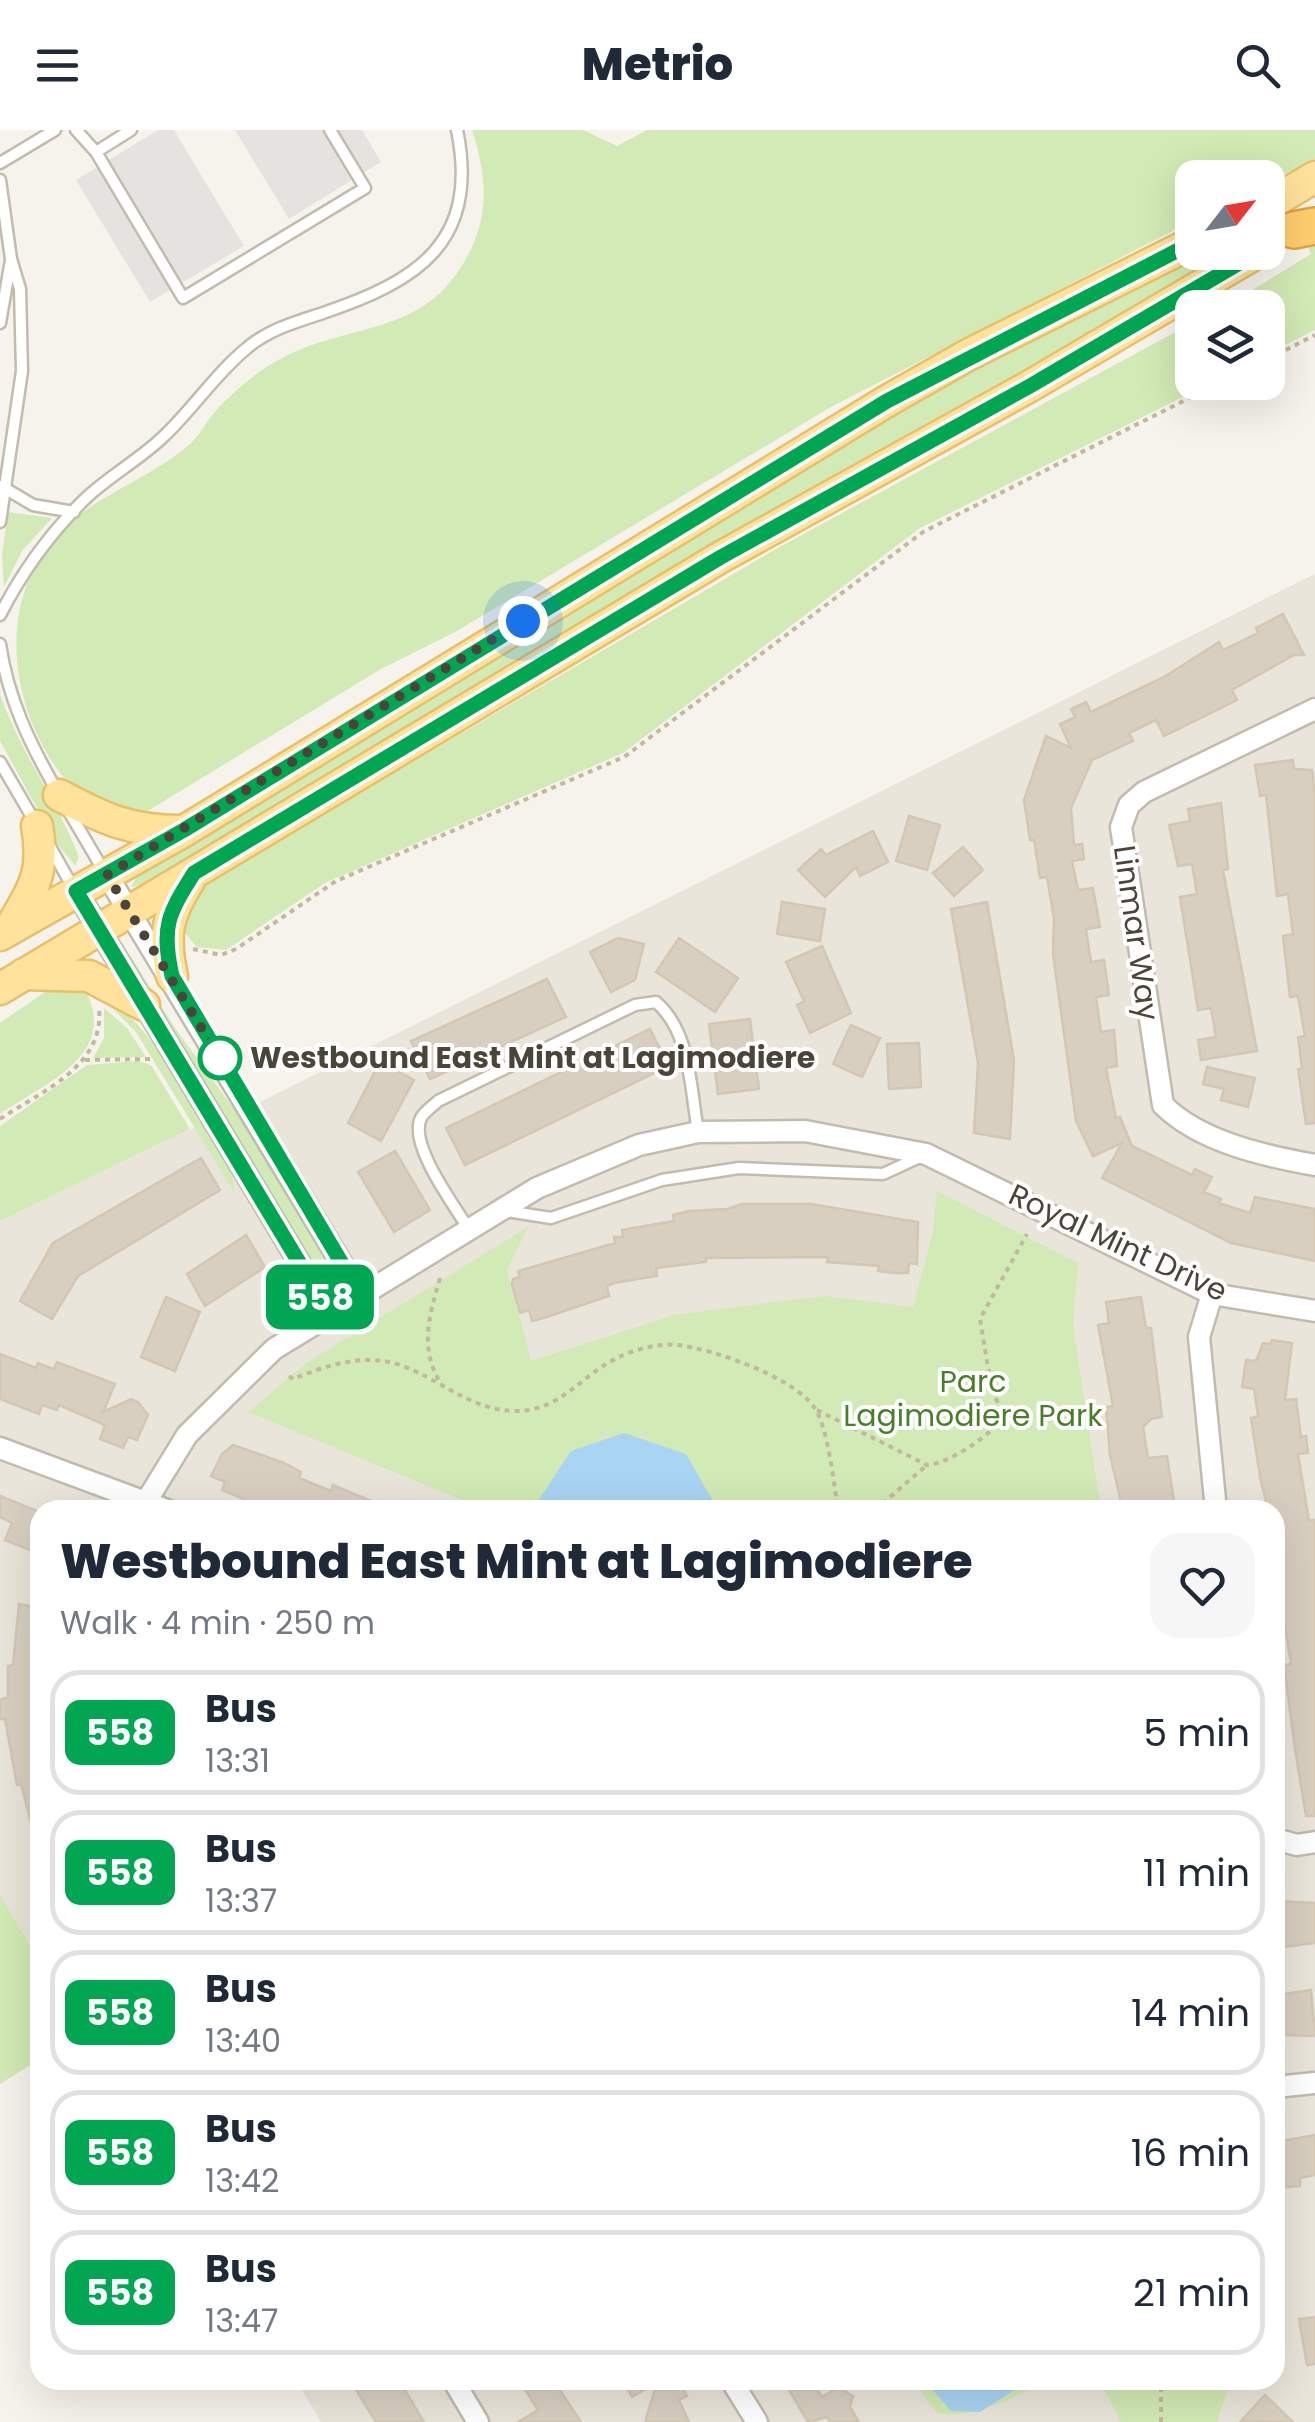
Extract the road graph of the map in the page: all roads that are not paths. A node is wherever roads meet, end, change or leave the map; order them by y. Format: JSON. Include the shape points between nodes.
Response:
{"nodes":[{"id":1,"x":55,"y":130,"type":"edge"},
{"id":2,"x":76,"y":130,"type":"edge"},
{"id":3,"x":132,"y":130,"type":"edge"},
{"id":4,"x":330,"y":130,"type":"edge"},
{"id":5,"x":457,"y":130,"type":"edge"},
{"id":6,"x":96,"y":152,"type":"junction"},
{"id":7,"x":0,"y":163,"type":"edge"},
{"id":8,"x":1315,"y":178,"type":"edge"},
{"id":9,"x":0,"y":180,"type":"edge"},
{"id":10,"x":1285,"y":195,"type":"edge"},
{"id":11,"x":1175,"y":251,"type":"edge"},
{"id":12,"x":6,"y":258,"type":"edge"},
{"id":13,"x":1227,"y":270,"type":"edge"},
{"id":14,"x":0,"y":323,"type":"edge"},
{"id":15,"x":2,"y":488,"type":"edge"},
{"id":16,"x":74,"y":512,"type":"junction"},
{"id":17,"x":0,"y":522,"type":"edge"},
{"id":18,"x":0,"y":615,"type":"edge"},
{"id":19,"x":0,"y":644,"type":"edge"},
{"id":20,"x":1315,"y":709,"type":"edge"},
{"id":21,"x":0,"y":762,"type":"edge"},
{"id":22,"x":59,"y":795,"type":"junction"},
{"id":23,"x":37,"y":826,"type":"junction"},
{"id":24,"x":184,"y":830,"type":"junction"},
{"id":25,"x":194,"y":873,"type":"junction"},
{"id":26,"x":107,"y":875,"type":"junction"},
{"id":27,"x":76,"y":891,"type":"junction"},
{"id":28,"x":130,"y":912,"type":"junction"},
{"id":29,"x":98,"y":929,"type":"junction"},
{"id":30,"x":4,"y":933,"type":"edge"},
{"id":31,"x":172,"y":976,"type":"junction"},
{"id":32,"x":12,"y":982,"type":"edge"},
{"id":33,"x":144,"y":1004,"type":"junction"},
{"id":34,"x":698,"y":1132,"type":"junction"},
{"id":35,"x":926,"y":1154,"type":"junction"},
{"id":36,"x":1315,"y":1165,"type":"edge"},
{"id":37,"x":500,"y":1210,"type":"junction"},
{"id":38,"x":468,"y":1228,"type":"junction"},
{"id":39,"x":360,"y":1294,"type":"junction"},
{"id":40,"x":1212,"y":1294,"type":"junction"},
{"id":41,"x":1315,"y":1311,"type":"edge"},
{"id":42,"x":329,"y":1312,"type":"junction"},
{"id":43,"x":0,"y":1448,"type":"edge"},
{"id":44,"x":130,"y":1500,"type":"edge"},
{"id":45,"x":145,"y":1500,"type":"edge"},
{"id":46,"x":1215,"y":1500,"type":"edge"},
{"id":47,"x":1285,"y":1841,"type":"edge"},
{"id":48,"x":1315,"y":1842,"type":"edge"},
{"id":49,"x":1315,"y":2083,"type":"edge"},
{"id":50,"x":1285,"y":2086,"type":"edge"},
{"id":51,"x":459,"y":2390,"type":"edge"},
{"id":52,"x":738,"y":2390,"type":"edge"},
{"id":53,"x":478,"y":2422,"type":"edge"},
{"id":54,"x":757,"y":2422,"type":"edge"}],
"edges":[{"from":1,"to":7,"type":"lane"},
{"from":2,"to":6,"type":"lane"},
{"from":3,"to":6,"type":"lane"},
{"from":4,"to":6,"type":"lane","via":[[365,188],[183,298]]},
{"from":5,"to":16,"type":"lane","via":[[461,204],[448,236],[420,268],[390,288],[280,327],[249,346],[163,437]]},
{"from":8,"to":10,"type":"main road"},
{"from":9,"to":12,"type":"lane"},
{"from":11,"to":24,"type":"main road","via":[[887,401]]},
{"from":12,"to":14,"type":"lane"},
{"from":12,"to":15,"type":"lane","via":[[20,289],[22,370]]},
{"from":13,"to":25,"type":"main road","via":[[721,557]]},
{"from":15,"to":16,"type":"lane","via":[[33,505]]},
{"from":15,"to":17,"type":"lane"},
{"from":16,"to":18,"type":"lane","via":[[39,552]]},
{"from":19,"to":22,"type":"lane","via":[[5,681],[28,740]]},
{"from":20,"to":36,"type":"street","name":"Linmar Way","via":[[1144,792],[1129,805],[1121,827],[1163,1106],[1178,1120],[1266,1157]]},
{"from":21,"to":23,"type":"lane"},
{"from":22,"to":24,"type":"main road","via":[[140,831]]},
{"from":22,"to":26,"type":"lane"},
{"from":23,"to":27,"type":"lane"},
{"from":23,"to":30,"type":"main road","via":[[43,860],[35,886]]},
{"from":24,"to":26,"type":"main road"},
{"from":25,"to":28,"type":"main road"},
{"from":25,"to":31,"type":"main road","via":[[170,909],[165,946]]},
{"from":26,"to":27,"type":"main road"},
{"from":26,"to":28,"type":"street"},
{"from":27,"to":29,"type":"street"},
{"from":27,"to":30,"type":"main road"},
{"from":28,"to":29,"type":"main road"},
{"from":28,"to":31,"type":"street"},
{"from":29,"to":32,"type":"main road"},
{"from":29,"to":33,"type":"street"},
{"from":31,"to":39,"type":"street"},
{"from":32,"to":33,"type":"main road","via":[[89,976]]},
{"from":33,"to":42,"type":"street"},
{"from":34,"to":35,"type":"street","name":"Royal Mint Drive","via":[[805,1130]]},
{"from":34,"to":37,"type":"street","name":"Royal Mint Drive","via":[[585,1164]]},
{"from":34,"to":38,"type":"lane","via":[[676,1024],[656,1002],[635,1005],[438,1101],[421,1117],[417,1135],[425,1156]]},
{"from":35,"to":37,"type":"lane","via":[[883,1174],[739,1168],[662,1180],[551,1218]]},
{"from":35,"to":40,"type":"street","name":"Royal Mint Drive"},
{"from":37,"to":38,"type":"street","name":"Royal Mint Drive"},
{"from":38,"to":39,"type":"street","name":"Royal Mint Drive"},
{"from":39,"to":42,"type":"street","name":"Royal Mint Drive"},
{"from":40,"to":41,"type":"street","name":"Royal Mint Drive"},
{"from":40,"to":46,"type":"street","via":[[1198,1337]]},
{"from":42,"to":45,"type":"street","name":"Royal Mint Drive","via":[[234,1385],[187,1435]]},
{"from":43,"to":44,"type":"street"},
{"from":47,"to":48,"type":"street"},
{"from":49,"to":50,"type":"street"},
{"from":51,"to":53,"type":"street"},
{"from":52,"to":54,"type":"street"}]}
